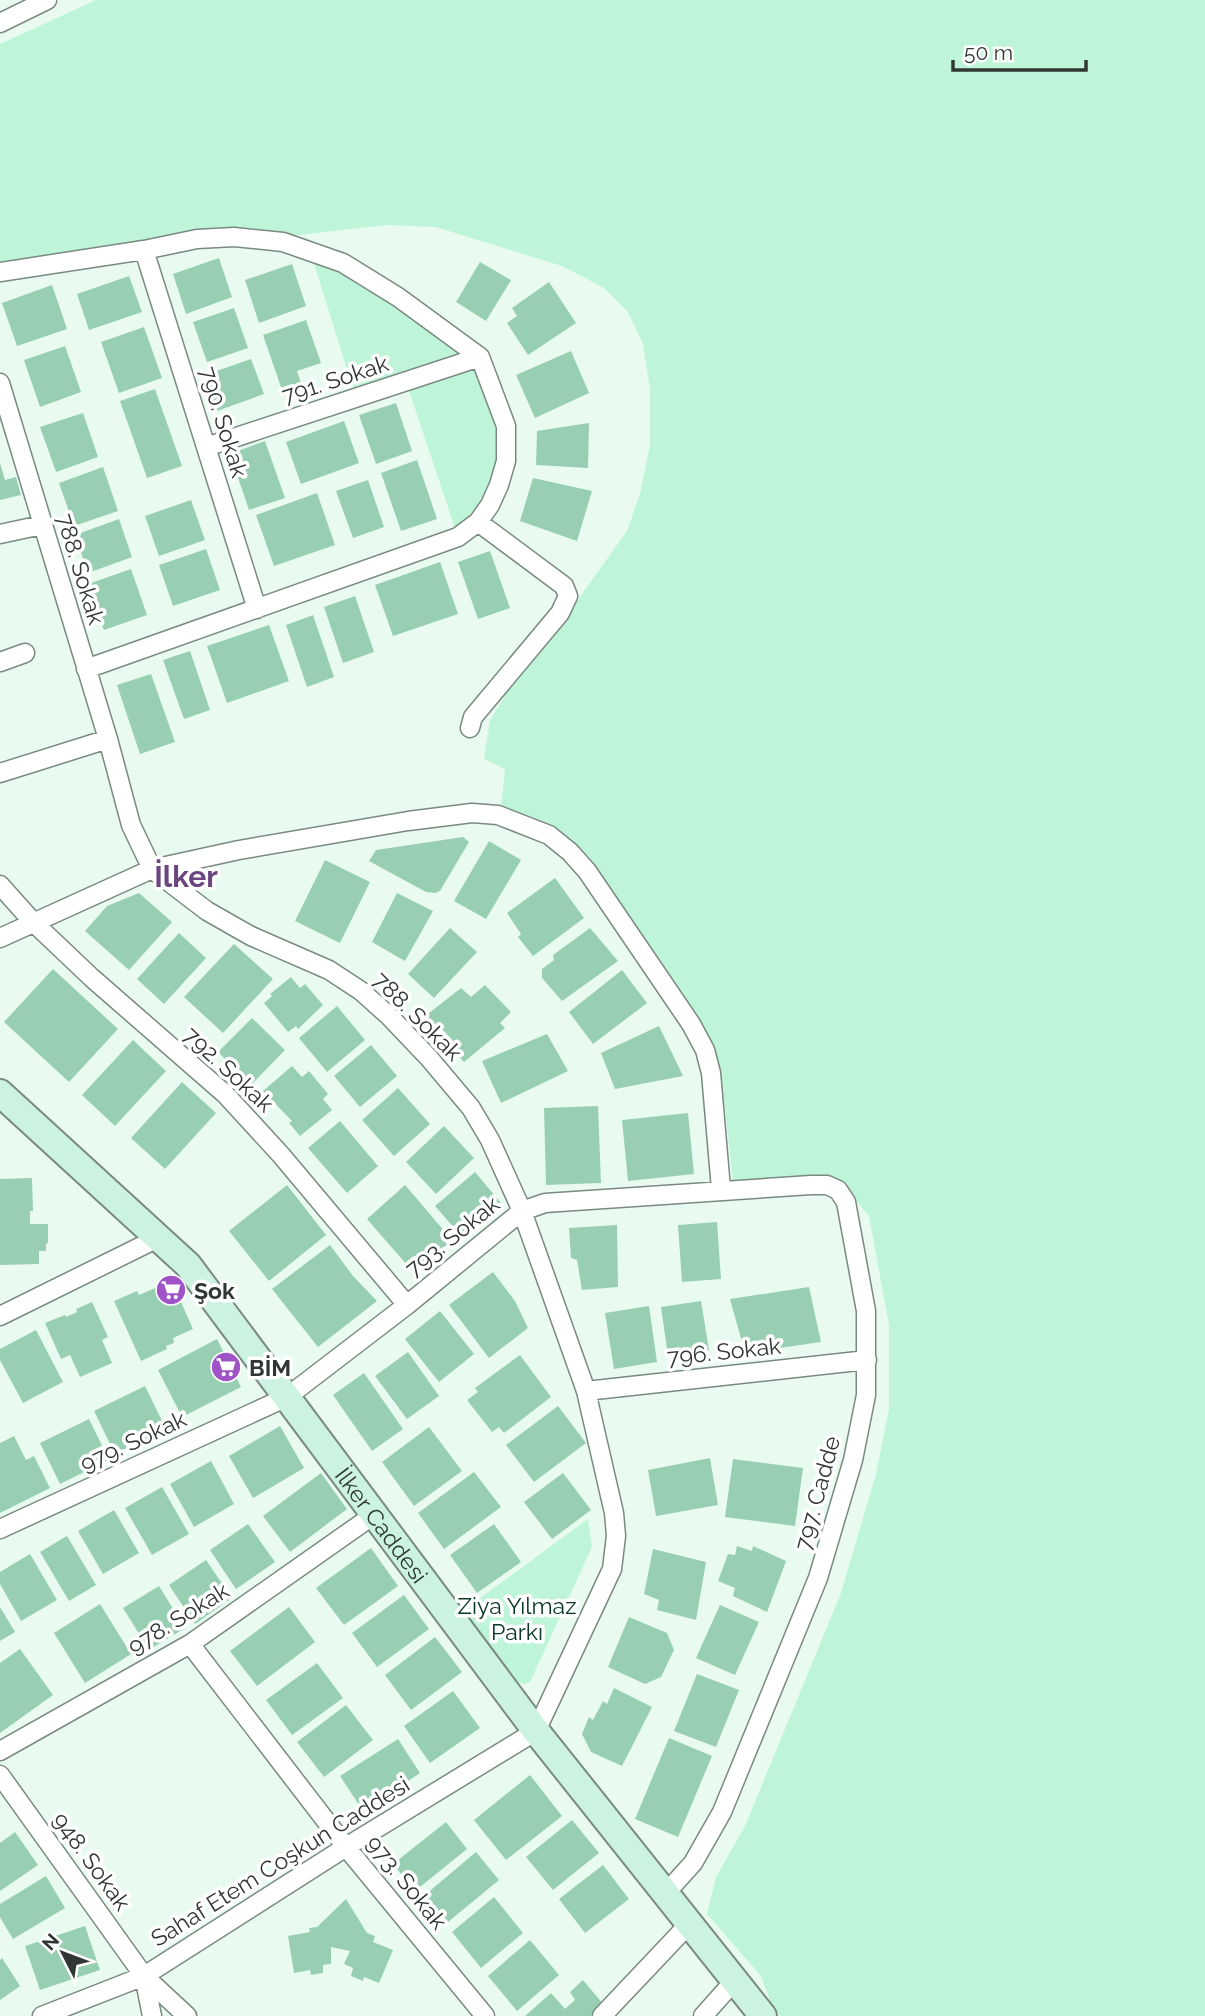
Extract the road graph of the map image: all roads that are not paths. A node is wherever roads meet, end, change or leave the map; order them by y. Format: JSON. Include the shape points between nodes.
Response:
{"nodes":[{"id":1,"x":47,"y":0,"type":"edge"},
{"id":2,"x":0,"y":23,"type":"edge"},
{"id":3,"x":144,"y":250,"type":"junction"},
{"id":4,"x":0,"y":272,"type":"edge"},
{"id":5,"x":480,"y":357,"type":"junction"},
{"id":6,"x":0,"y":383,"type":"edge"},
{"id":7,"x":206,"y":447,"type":"junction"},
{"id":8,"x":478,"y":522,"type":"junction"},
{"id":9,"x":42,"y":525,"type":"junction"},
{"id":10,"x":0,"y":534,"type":"edge"},
{"id":11,"x":257,"y":609,"type":"junction"},
{"id":12,"x":25,"y":653,"type":"dead end"},
{"id":13,"x":0,"y":662,"type":"edge"},
{"id":14,"x":86,"y":669,"type":"junction"},
{"id":15,"x":470,"y":729,"type":"dead end"},
{"id":16,"x":108,"y":739,"type":"junction"},
{"id":17,"x":0,"y":773,"type":"edge"},
{"id":18,"x":152,"y":869,"type":"junction"},
{"id":19,"x":0,"y":885,"type":"edge"},
{"id":20,"x":33,"y":922,"type":"junction"},
{"id":21,"x":0,"y":937,"type":"edge"},
{"id":22,"x":0,"y":1093,"type":"edge"},
{"id":23,"x":721,"y":1189,"type":"junction"},
{"id":24,"x":522,"y":1211,"type":"junction"},
{"id":25,"x":160,"y":1237,"type":"junction"},
{"id":26,"x":407,"y":1305,"type":"junction"},
{"id":27,"x":0,"y":1316,"type":"edge"},
{"id":28,"x":867,"y":1360,"type":"junction"},
{"id":29,"x":586,"y":1391,"type":"junction"},
{"id":30,"x":287,"y":1397,"type":"junction"},
{"id":31,"x":375,"y":1514,"type":"junction"},
{"id":32,"x":0,"y":1529,"type":"edge"},
{"id":33,"x":190,"y":1644,"type":"junction"},
{"id":34,"x":536,"y":1731,"type":"junction"},
{"id":35,"x":0,"y":1751,"type":"edge"},
{"id":36,"x":0,"y":1775,"type":"edge"},
{"id":37,"x":346,"y":1847,"type":"junction"},
{"id":38,"x":665,"y":1894,"type":"junction"},
{"id":39,"x":689,"y":1924,"type":"junction"},
{"id":40,"x":144,"y":1976,"type":"junction"},
{"id":41,"x":736,"y":1979,"type":"junction"},
{"id":42,"x":42,"y":2016,"type":"edge"},
{"id":43,"x":152,"y":2016,"type":"edge"},
{"id":44,"x":187,"y":2016,"type":"edge"},
{"id":45,"x":485,"y":2016,"type":"edge"},
{"id":46,"x":602,"y":2016,"type":"edge"},
{"id":47,"x":703,"y":2016,"type":"edge"},
{"id":48,"x":763,"y":2016,"type":"edge"}],
"edges":[{"from":1,"to":2,"type":"street"},
{"from":3,"to":4,"type":"street"},
{"from":3,"to":5,"type":"street","via":[[197,239],[283,242],[343,263]]},
{"from":3,"to":7,"type":"street","name":"790. Sokak"},
{"from":5,"to":7,"type":"street","name":"791. Sokak"},
{"from":5,"to":8,"type":"street","via":[[508,439],[499,485]]},
{"from":6,"to":9,"type":"street","name":"788. Sokak"},
{"from":7,"to":11,"type":"street","name":"790. Sokak"},
{"from":8,"to":11,"type":"street","via":[[458,537]]},
{"from":8,"to":15,"type":"street","via":[[564,586],[568,596],[553,622],[473,717]]},
{"from":9,"to":10,"type":"street"},
{"from":9,"to":14,"type":"street","name":"788. Sokak"},
{"from":11,"to":14,"type":"street"},
{"from":12,"to":13,"type":"street"},
{"from":14,"to":16,"type":"street","name":"788. Sokak"},
{"from":16,"to":17,"type":"street"},
{"from":16,"to":18,"type":"street","name":"788. Sokak","via":[[131,825]]},
{"from":18,"to":20,"type":"street"},
{"from":18,"to":23,"type":"street","via":[[239,850],[472,813],[498,815],[548,835],[587,871],[705,1050]]},
{"from":18,"to":24,"type":"street","name":"788. Sokak","via":[[207,911],[329,970],[389,1016],[471,1108]]},
{"from":19,"to":20,"type":"street","name":"792. Sokak"},
{"from":20,"to":21,"type":"street"},
{"from":20,"to":26,"type":"street","name":"792. Sokak","via":[[225,1094]]},
{"from":22,"to":25,"type":"main road","name":"İlker Caddesi"},
{"from":23,"to":24,"type":"street","name":"793. Sokak","via":[[545,1203]]},
{"from":23,"to":28,"type":"street","name":"797. Cadde","via":[[827,1185],[838,1190],[846,1202],[860,1265]]},
{"from":24,"to":26,"type":"street","name":"793. Sokak"},
{"from":24,"to":29,"type":"street","name":"788. Sokak"},
{"from":25,"to":27,"type":"street"},
{"from":25,"to":30,"type":"main road","name":"İlker Caddesi","via":[[206,1287]]},
{"from":26,"to":30,"type":"street","name":"793. Sokak"},
{"from":28,"to":29,"type":"street","name":"796. Sokak"},
{"from":28,"to":38,"type":"street","name":"797. Cadde","via":[[866,1395],[853,1460],[818,1578],[722,1812],[693,1863]]},
{"from":29,"to":34,"type":"street","name":"788. Sokak","via":[[614,1513],[612,1569]]},
{"from":30,"to":31,"type":"main road","name":"İlker Caddesi"},
{"from":30,"to":32,"type":"street","name":"979. Sokak"},
{"from":31,"to":33,"type":"street","name":"978. Sokak"},
{"from":31,"to":34,"type":"main road","name":"İlker Caddesi"},
{"from":33,"to":35,"type":"street","name":"978. Sokak"},
{"from":33,"to":37,"type":"street","name":"973. Sokak"},
{"from":34,"to":37,"type":"street","name":"Sahaf Etem Coşkun Caddesi"},
{"from":34,"to":38,"type":"main road","name":"İlker Caddesi"},
{"from":36,"to":40,"type":"street","name":"948. Sokak"},
{"from":37,"to":40,"type":"street","name":"Sahaf Etem Coşkun Caddesi"},
{"from":37,"to":45,"type":"street","name":"973. Sokak"},
{"from":38,"to":39,"type":"main road","name":"İlker Caddesi"},
{"from":39,"to":41,"type":"main road","name":"İlker Caddesi"},
{"from":39,"to":46,"type":"street"},
{"from":40,"to":42,"type":"street","name":"Sahaf Etem Coşkun Caddesi"},
{"from":40,"to":43,"type":"street"},
{"from":40,"to":44,"type":"street"},
{"from":41,"to":47,"type":"street"},
{"from":41,"to":48,"type":"main road","name":"İlker Caddesi"}]}
